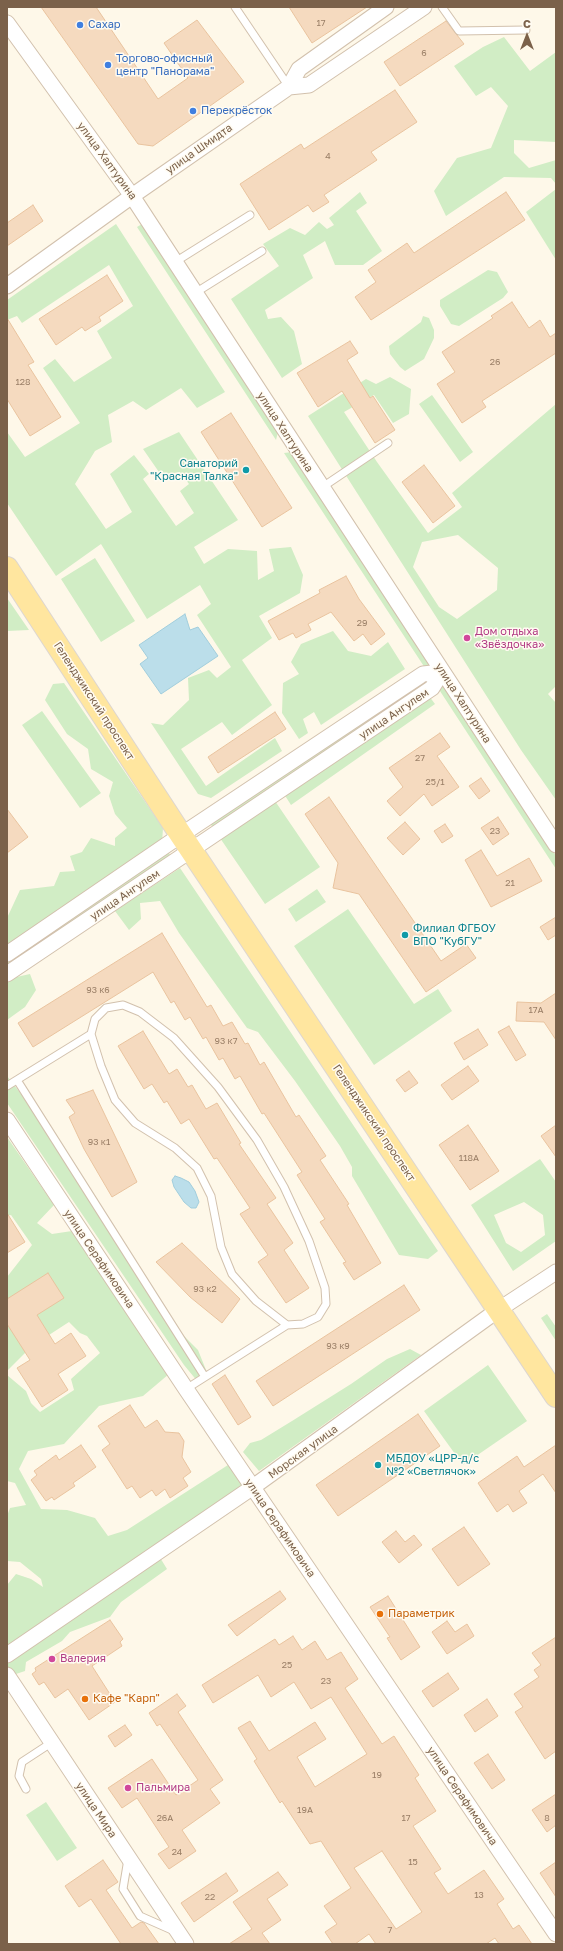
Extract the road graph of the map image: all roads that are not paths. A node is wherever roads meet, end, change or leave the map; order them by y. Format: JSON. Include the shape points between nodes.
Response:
{"nodes":[{"id":1,"x":235,"y":7,"type":"edge"},
{"id":2,"x":386,"y":7,"type":"edge"},
{"id":3,"x":424,"y":7,"type":"edge"},
{"id":4,"x":442,"y":7,"type":"edge"},
{"id":5,"x":7,"y":23,"type":"edge"},
{"id":6,"x":526,"y":30,"type":"dead end"},
{"id":7,"x":289,"y":87,"type":"junction"},
{"id":8,"x":132,"y":196,"type":"junction"},
{"id":9,"x":250,"y":215,"type":"dead end"},
{"id":10,"x":262,"y":251,"type":"dead end"},
{"id":11,"x":175,"y":262,"type":"junction"},
{"id":12,"x":7,"y":286,"type":"edge"},
{"id":13,"x":195,"y":293,"type":"junction"},
{"id":14,"x":388,"y":443,"type":"dead end"},
{"id":15,"x":321,"y":488,"type":"junction"},
{"id":16,"x":7,"y":568,"type":"edge"},
{"id":17,"x":442,"y":672,"type":"junction"},
{"id":18,"x":187,"y":842,"type":"junction"},
{"id":19,"x":556,"y":845,"type":"edge"},
{"id":20,"x":7,"y":954,"type":"edge"},
{"id":21,"x":7,"y":974,"type":"edge"},
{"id":22,"x":91,"y":1034,"type":"junction"},
{"id":23,"x":17,"y":1080,"type":"junction"},
{"id":24,"x":7,"y":1086,"type":"edge"},
{"id":25,"x":7,"y":1120,"type":"edge"},
{"id":26,"x":556,"y":1272,"type":"edge"},
{"id":27,"x":498,"y":1310,"type":"junction"},
{"id":28,"x":287,"y":1325,"type":"junction"},
{"id":29,"x":205,"y":1377,"type":"junction"},
{"id":30,"x":186,"y":1389,"type":"junction"},
{"id":31,"x":556,"y":1396,"type":"edge"},
{"id":32,"x":253,"y":1487,"type":"junction"},
{"id":33,"x":7,"y":1655,"type":"edge"},
{"id":34,"x":7,"y":1675,"type":"edge"},
{"id":35,"x":52,"y":1743,"type":"junction"},
{"id":36,"x":26,"y":1789,"type":"dead end"},
{"id":37,"x":128,"y":1857,"type":"junction"},
{"id":38,"x":556,"y":1934,"type":"edge"},
{"id":39,"x":183,"y":1939,"type":"edge"}],
"edges":[{"from":1,"to":7,"type":"lane"},
{"from":2,"to":7,"type":"street","name":"улица Шмидта","via":[[300,69]]},
{"from":3,"to":7,"type":"street","via":[[309,85]]},
{"from":4,"to":6,"type":"lane","via":[[459,31]]},
{"from":5,"to":8,"type":"street","name":"улица Халтурина"},
{"from":7,"to":8,"type":"street","name":"улица Шмидта"},
{"from":8,"to":11,"type":"street","name":"улица Халтурина"},
{"from":8,"to":12,"type":"street","name":"улица Шмидта"},
{"from":9,"to":11,"type":"lane"},
{"from":10,"to":13,"type":"lane"},
{"from":11,"to":13,"type":"street","name":"улица Халтурина"},
{"from":13,"to":15,"type":"street","name":"улица Халтурина"},
{"from":14,"to":15,"type":"lane"},
{"from":15,"to":17,"type":"street","name":"улица Халтурина"},
{"from":16,"to":18,"type":"main road","name":"Геленджикский проспект"},
{"from":17,"to":18,"type":"street","name":"улица Ангулем","via":[[423,674]]},
{"from":17,"to":19,"type":"street","name":"улица Халтурина"},
{"from":18,"to":20,"type":"street","name":"улица Ангулем"},
{"from":18,"to":21,"type":"street","name":"улица Ангулем"},
{"from":18,"to":27,"type":"main road","name":"Геленджикский проспект"},
{"from":22,"to":23,"type":"lane"},
{"from":22,"to":28,"type":"lane","via":[[115,1100],[136,1123],[174,1148],[197,1168],[211,1196],[221,1247],[232,1274],[256,1301]]},
{"from":22,"to":28,"type":"lane","via":[[96,1019],[106,1008],[123,1005],[140,1012],[174,1038],[218,1087],[257,1140],[284,1187],[309,1241],[324,1288],[326,1304],[318,1317],[303,1324]]},
{"from":23,"to":24,"type":"lane"},
{"from":23,"to":29,"type":"lane"},
{"from":25,"to":30,"type":"street","name":"улица Серафимовича"},
{"from":26,"to":27,"type":"street","name":"Морская улица"},
{"from":27,"to":31,"type":"main road","name":"Геленджикский проспект"},
{"from":27,"to":32,"type":"street","name":"Морская улица"},
{"from":28,"to":29,"type":"lane"},
{"from":29,"to":30,"type":"lane"},
{"from":30,"to":32,"type":"street","name":"улица Серафимовича"},
{"from":32,"to":33,"type":"street","name":"Морская улица"},
{"from":32,"to":38,"type":"street","name":"улица Серафимовича"},
{"from":34,"to":35,"type":"street","name":"улица Мира"},
{"from":35,"to":36,"type":"lane","via":[[22,1762],[19,1776]]},
{"from":35,"to":37,"type":"street","name":"улица Мира"},
{"from":37,"to":39,"type":"street","name":"улица Мира"},
{"from":37,"to":39,"type":"lane","via":[[123,1889],[140,1916]]}]}
